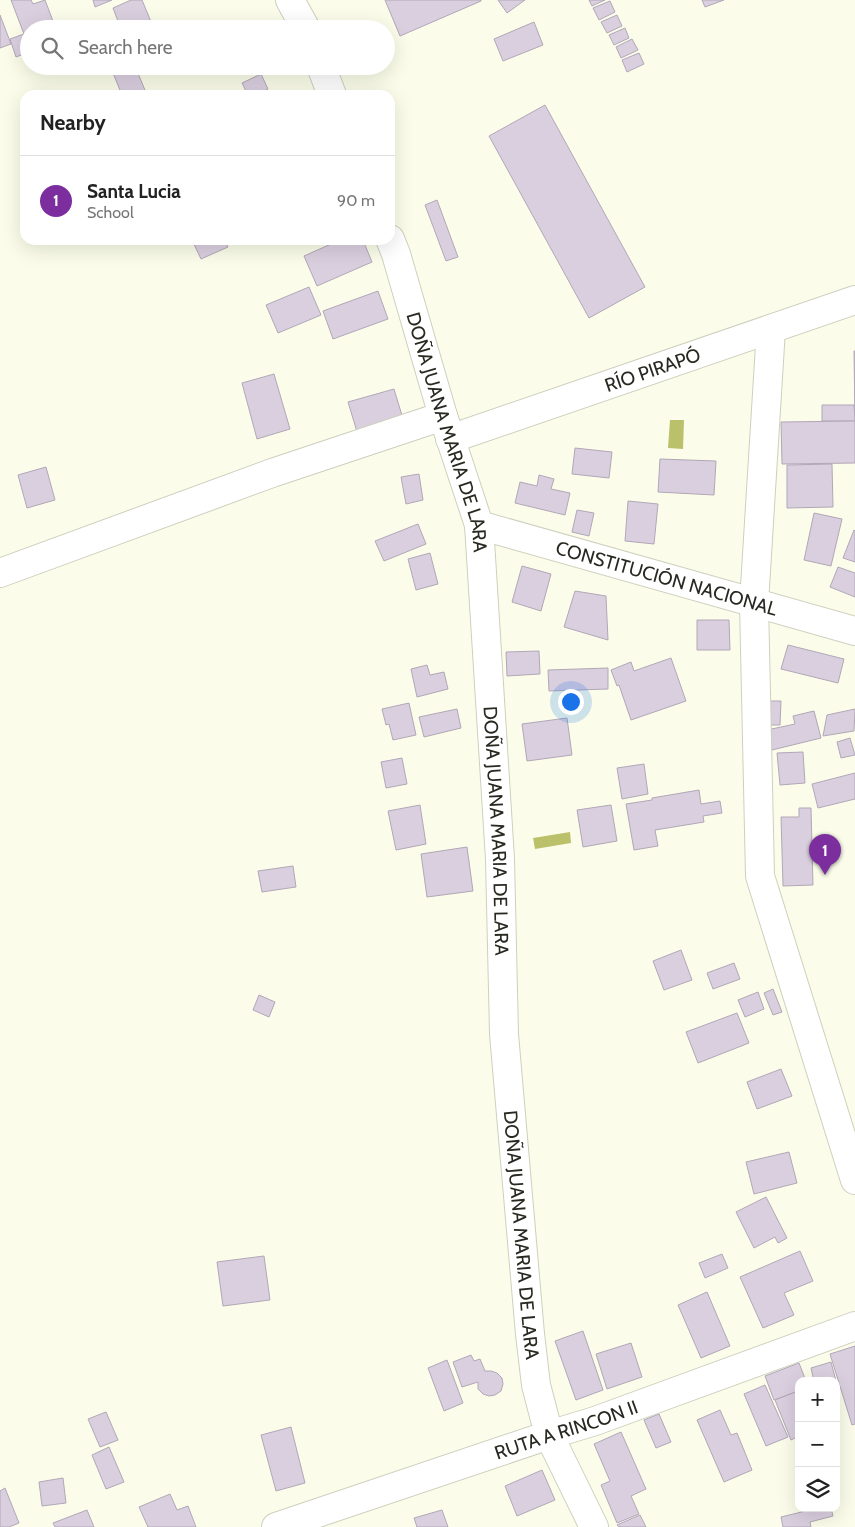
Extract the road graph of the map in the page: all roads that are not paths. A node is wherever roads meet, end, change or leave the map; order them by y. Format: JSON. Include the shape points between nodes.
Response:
{"nodes":[{"id":1,"x":290,"y":0,"type":"edge"},
{"id":2,"x":301,"y":20,"type":"edge"},
{"id":3,"x":324,"y":75,"type":"edge"},
{"id":4,"x":330,"y":90,"type":"edge"},
{"id":5,"x":392,"y":245,"type":"edge"},
{"id":6,"x":855,"y":300,"type":"edge"},
{"id":7,"x":771,"y":329,"type":"junction"},
{"id":8,"x":447,"y":427,"type":"junction"},
{"id":9,"x":479,"y":525,"type":"junction"},
{"id":10,"x":0,"y":573,"type":"edge"},
{"id":11,"x":754,"y":603,"type":"junction"},
{"id":12,"x":855,"y":630,"type":"edge"},
{"id":13,"x":855,"y":1180,"type":"edge"},
{"id":14,"x":855,"y":1326,"type":"edge"},
{"id":15,"x":549,"y":1435,"type":"junction"},
{"id":16,"x":276,"y":1527,"type":"edge"},
{"id":17,"x":594,"y":1527,"type":"edge"}],
"edges":[{"from":1,"to":2,"type":"street"},
{"from":3,"to":4,"type":"street"},
{"from":5,"to":8,"type":"street","name":"DOÑA JUANA MARIA DE LARA"},
{"from":6,"to":7,"type":"street","name":"RÍO PIRAPÓ"},
{"from":7,"to":8,"type":"street","name":"RÍO PIRAPÓ"},
{"from":7,"to":11,"type":"street"},
{"from":8,"to":9,"type":"street","name":"DOÑA JUANA MARIA DE LARA"},
{"from":8,"to":10,"type":"street","name":"RÍO PIRAPÓ","via":[[272,473]]},
{"from":9,"to":11,"type":"street","name":"CONSTITUCIÓN NACIONAL"},
{"from":9,"to":15,"type":"street","name":"DOÑA JUANA MARIA DE LARA","via":[[500,858],[504,1034],[530,1334],[536,1385]]},
{"from":11,"to":12,"type":"street","name":"CONSTITUCIÓN NACIONAL"},
{"from":11,"to":13,"type":"street","via":[[760,876]]},
{"from":14,"to":15,"type":"street","name":"RUTA A RINCON II","via":[[595,1422]]},
{"from":15,"to":16,"type":"street","name":"RUTA A RINCON II"},
{"from":15,"to":17,"type":"street","name":"DOÑA JUANA MARIA DE LARA"}]}
